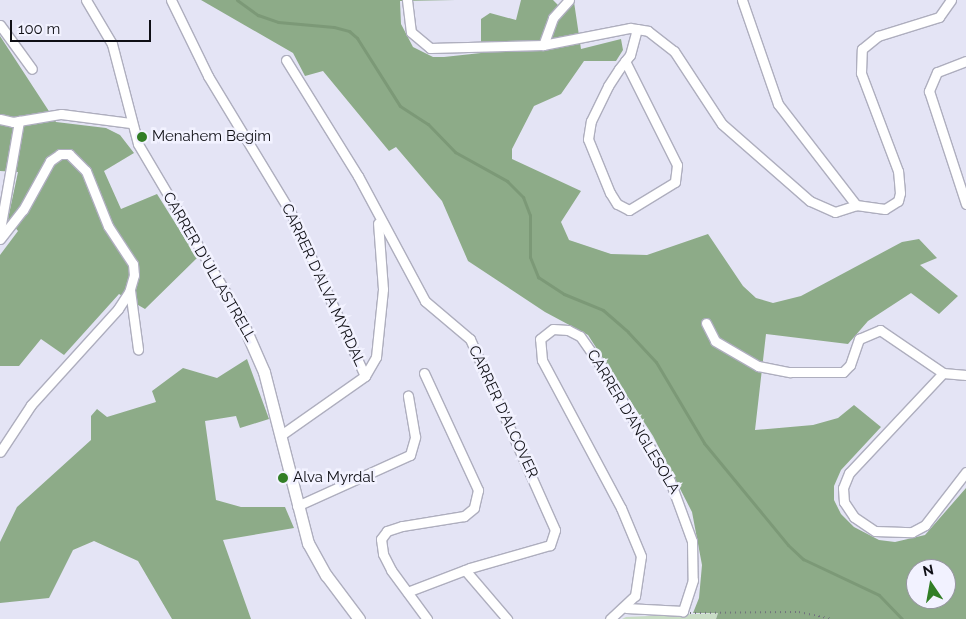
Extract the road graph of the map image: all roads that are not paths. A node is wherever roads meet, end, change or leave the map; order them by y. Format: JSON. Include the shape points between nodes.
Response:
{"nodes":[{"id":1,"x":86,"y":0,"type":"edge"},
{"id":2,"x":171,"y":0,"type":"edge"},
{"id":3,"x":407,"y":0,"type":"edge"},
{"id":4,"x":569,"y":0,"type":"edge"},
{"id":5,"x":742,"y":0,"type":"edge"},
{"id":6,"x":952,"y":0,"type":"edge"},
{"id":7,"x":0,"y":25,"type":"edge"},
{"id":8,"x":636,"y":29,"type":"junction"},
{"id":9,"x":543,"y":45,"type":"junction"},
{"id":10,"x":286,"y":60,"type":"dead end"},
{"id":11,"x":625,"y":60,"type":"junction"},
{"id":12,"x":966,"y":61,"type":"edge"},
{"id":13,"x":32,"y":69,"type":"dead end"},
{"id":14,"x":0,"y":119,"type":"edge"},
{"id":15,"x":19,"y":121,"type":"junction"},
{"id":16,"x":130,"y":123,"type":"junction"},
{"id":17,"x":856,"y":204,"type":"junction"},
{"id":18,"x":966,"y":204,"type":"edge"},
{"id":19,"x":378,"y":215,"type":"junction"},
{"id":20,"x":0,"y":230,"type":"edge"},
{"id":21,"x":0,"y":239,"type":"edge"},
{"id":22,"x":130,"y":290,"type":"junction"},
{"id":23,"x":239,"y":315,"type":"joint"},
{"id":24,"x":706,"y":322,"type":"dead end"},
{"id":25,"x":138,"y":349,"type":"dead end"},
{"id":26,"x":424,"y":373,"type":"dead end"},
{"id":27,"x":943,"y":373,"type":"junction"},
{"id":28,"x":966,"y":375,"type":"edge"},
{"id":29,"x":365,"y":376,"type":"junction"},
{"id":30,"x":408,"y":396,"type":"dead end"},
{"id":31,"x":281,"y":435,"type":"junction"},
{"id":32,"x":0,"y":452,"type":"edge"},
{"id":33,"x":966,"y":472,"type":"edge"},
{"id":34,"x":297,"y":506,"type":"junction"},
{"id":35,"x":465,"y":570,"type":"junction"},
{"id":36,"x":407,"y":592,"type":"junction"},
{"id":37,"x":626,"y":608,"type":"junction"},
{"id":38,"x":359,"y":619,"type":"edge"},
{"id":39,"x":427,"y":619,"type":"edge"},
{"id":40,"x":507,"y":619,"type":"edge"},
{"id":41,"x":610,"y":619,"type":"edge"}],
"edges":[{"from":1,"to":16,"type":"street","name":"CARRER D'ULLASTRELL","via":[[112,44]]},
{"from":2,"to":29,"type":"street","name":"CARRER D'ALVA MYRDAL","via":[[208,76],[291,213]]},
{"from":3,"to":9,"type":"street","via":[[411,32],[430,48]]},
{"from":4,"to":9,"type":"street","via":[[553,18]]},
{"from":5,"to":17,"type":"street","via":[[778,104]]},
{"from":6,"to":17,"type":"street","via":[[939,17],[878,36],[862,49],[861,73],[898,171],[900,193],[898,201],[885,209]]},
{"from":7,"to":13,"type":"street"},
{"from":8,"to":9,"type":"street"},
{"from":8,"to":11,"type":"street"},
{"from":8,"to":17,"type":"street","via":[[656,36],[674,50],[713,114],[810,201],[835,212]]},
{"from":10,"to":19,"type":"street","name":"CARRER D'ALCOVER","via":[[358,176]]},
{"from":11,"to":11,"type":"street","via":[[677,165],[675,182],[628,210],[617,204],[610,193],[588,139],[599,105]]},
{"from":12,"to":18,"type":"street","via":[[937,72],[929,91]]},
{"from":14,"to":15,"type":"street"},
{"from":15,"to":16,"type":"street","via":[[61,114]]},
{"from":15,"to":20,"type":"street"},
{"from":16,"to":23,"type":"street","name":"CARRER D'ULLASTRELL","via":[[146,160]]},
{"from":19,"to":29,"type":"street","via":[[383,289],[376,357]]},
{"from":19,"to":35,"type":"street","name":"CARRER D'ALCOVER","via":[[426,301],[470,339],[555,530],[550,545]]},
{"from":21,"to":22,"type":"street","via":[[23,210],[50,161],[60,154],[69,154],[86,172],[108,226],[133,264]]},
{"from":22,"to":25,"type":"street"},
{"from":22,"to":32,"type":"street","via":[[22,417]]},
{"from":23,"to":31,"type":"street","name":"CARRER D'ULLASTRELL","via":[[264,372]]},
{"from":24,"to":27,"type":"street","via":[[715,341],[758,366],[790,372],[843,372],[850,365],[859,339],[880,330]]},
{"from":26,"to":36,"type":"street","via":[[476,482],[478,496],[474,508],[464,516],[402,526],[383,535],[383,554]]},
{"from":27,"to":28,"type":"street"},
{"from":27,"to":33,"type":"street","via":[[849,473],[843,488],[844,502],[854,517],[875,531],[912,532],[925,525]]},
{"from":29,"to":31,"type":"street","name":"CARRER D'ALVA MYRDAL"},
{"from":30,"to":34,"type":"street","via":[[415,437],[410,455]]},
{"from":31,"to":34,"type":"street","name":"CARRER D'ULLASTRELL"},
{"from":34,"to":38,"type":"street","name":"CARRER D'ULLASTRELL","via":[[313,553]]},
{"from":35,"to":36,"type":"street","name":"CARRER D'ALCOVER"},
{"from":35,"to":40,"type":"street"},
{"from":36,"to":39,"type":"street"},
{"from":37,"to":37,"type":"street","name":"CARRER D'ANGLESOLA","via":[[638,587],[641,556],[621,508],[542,360],[540,340],[553,330],[573,332],[590,350],[675,491],[693,551],[692,580],[683,611]]},
{"from":37,"to":41,"type":"street","name":"CARRER D'ANGLESOLA"}]}
